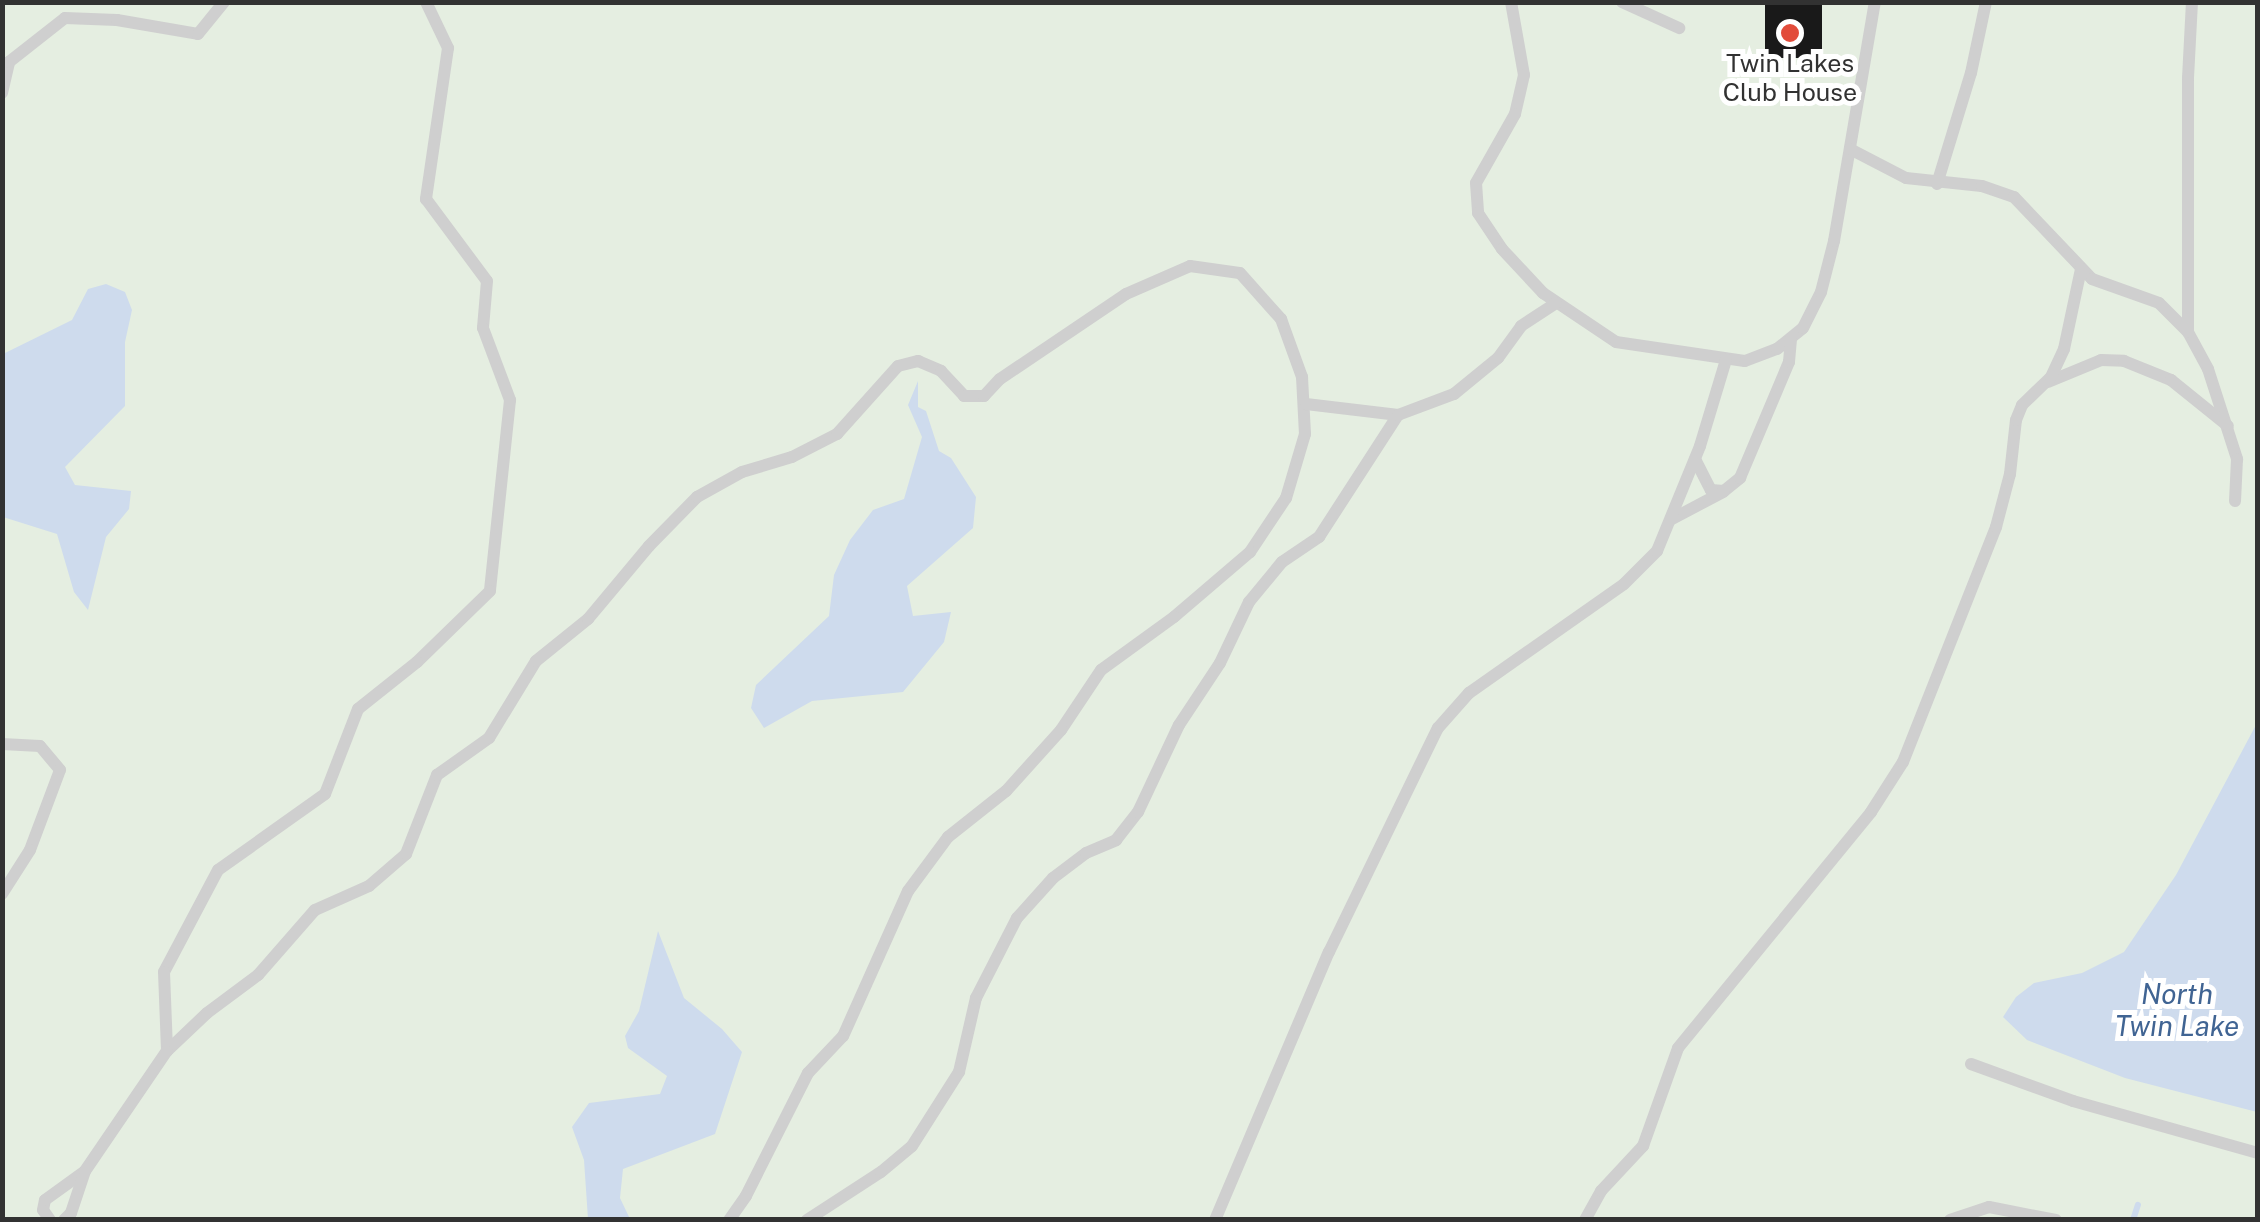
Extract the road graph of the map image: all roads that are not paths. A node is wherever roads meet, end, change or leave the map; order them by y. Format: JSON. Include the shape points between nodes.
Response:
{"nodes":[{"id":1,"x":224,"y":2,"type":"edge"},
{"id":2,"x":426,"y":2,"type":"edge"},
{"id":3,"x":1511,"y":2,"type":"edge"},
{"id":4,"x":1622,"y":2,"type":"edge"},
{"id":5,"x":1876,"y":2,"type":"edge"},
{"id":6,"x":1986,"y":2,"type":"edge"},
{"id":7,"x":2192,"y":2,"type":"edge"},
{"id":8,"x":1678,"y":28,"type":"dead end"},
{"id":9,"x":2,"y":93,"type":"edge"},
{"id":10,"x":1850,"y":149,"type":"junction"},
{"id":11,"x":1937,"y":184,"type":"junction"},
{"id":12,"x":2081,"y":269,"type":"junction"},
{"id":13,"x":1556,"y":303,"type":"junction"},
{"id":14,"x":2188,"y":332,"type":"junction"},
{"id":15,"x":1791,"y":338,"type":"junction"},
{"id":16,"x":1726,"y":360,"type":"junction"},
{"id":17,"x":2046,"y":384,"type":"junction"},
{"id":18,"x":1306,"y":404,"type":"junction"},
{"id":19,"x":1398,"y":416,"type":"junction"},
{"id":20,"x":2230,"y":428,"type":"junction"},
{"id":21,"x":1695,"y":459,"type":"junction"},
{"id":22,"x":1724,"y":491,"type":"junction"},
{"id":23,"x":2236,"y":501,"type":"dead end"},
{"id":24,"x":1672,"y":519,"type":"junction"},
{"id":25,"x":2,"y":744,"type":"edge"},
{"id":26,"x":2,"y":894,"type":"edge"},
{"id":27,"x":167,"y":1051,"type":"junction"},
{"id":28,"x":1971,"y":1064,"type":"dead end"},
{"id":29,"x":2258,"y":1153,"type":"edge"},
{"id":30,"x":84,"y":1171,"type":"junction"},
{"id":31,"x":50,"y":1220,"type":"edge"},
{"id":32,"x":64,"y":1220,"type":"edge"},
{"id":33,"x":729,"y":1220,"type":"edge"},
{"id":34,"x":808,"y":1220,"type":"edge"},
{"id":35,"x":1216,"y":1220,"type":"edge"},
{"id":36,"x":1585,"y":1220,"type":"edge"},
{"id":37,"x":1950,"y":1220,"type":"edge"},
{"id":38,"x":2056,"y":1220,"type":"edge"}],
"edges":[{"from":1,"to":9,"type":"lane","via":[[198,34],[66,18],[8,62]]},
{"from":2,"to":27,"type":"lane","via":[[448,48],[426,199],[487,281],[482,328],[510,400],[490,590],[358,709],[324,794],[218,870],[164,972]]},
{"from":3,"to":13,"type":"lane","via":[[1524,74],[1514,114],[1476,184],[1478,212],[1502,249]]},
{"from":4,"to":8,"type":"lane"},
{"from":5,"to":10,"type":"lane"},
{"from":6,"to":11,"type":"lane"},
{"from":7,"to":14,"type":"lane"},
{"from":10,"to":11,"type":"lane","via":[[1906,178]]},
{"from":10,"to":15,"type":"lane","via":[[1821,292]]},
{"from":11,"to":12,"type":"lane","via":[[1982,186],[2014,197]]},
{"from":12,"to":14,"type":"lane","via":[[2114,290],[2159,303]]},
{"from":12,"to":17,"type":"lane","via":[[2073,324]]},
{"from":13,"to":16,"type":"lane","via":[[1616,342]]},
{"from":13,"to":19,"type":"lane","via":[[1521,326],[1498,358],[1454,394]]},
{"from":14,"to":20,"type":"lane"},
{"from":15,"to":16,"type":"lane","via":[[1777,350]]},
{"from":15,"to":22,"type":"lane","via":[[1756,446],[1740,478]]},
{"from":16,"to":21,"type":"lane"},
{"from":17,"to":20,"type":"lane","via":[[2101,360],[2124,361],[2171,380]]},
{"from":17,"to":36,"type":"lane","via":[[2016,420],[1996,527],[1903,762],[1871,812],[1678,1048],[1643,1146],[1601,1191]]},
{"from":18,"to":19,"type":"lane"},
{"from":18,"to":27,"type":"lane","via":[[1281,319],[1240,273],[1190,266],[1126,294],[984,396],[964,396],[941,371],[918,361],[898,366],[837,434],[792,458],[742,472],[698,498],[588,619],[536,660],[489,738],[437,775],[406,854],[369,886],[314,910],[258,976]]},
{"from":18,"to":33,"type":"lane","via":[[1286,498],[1250,552],[1101,670],[1061,730],[1006,791],[948,837],[908,891],[843,1036],[808,1073]]},
{"from":19,"to":34,"type":"lane","via":[[1318,537],[1282,562],[1249,602],[1138,812],[1116,840],[1086,852],[1017,918],[976,998],[959,1072],[912,1146]]},
{"from":20,"to":23,"type":"lane"},
{"from":21,"to":22,"type":"lane","via":[[1710,490]]},
{"from":21,"to":24,"type":"lane"},
{"from":22,"to":24,"type":"lane"},
{"from":24,"to":35,"type":"lane","via":[[1657,551],[1624,584],[1469,692],[1438,728],[1329,952]]},
{"from":25,"to":26,"type":"lane","via":[[40,746],[60,770],[30,850]]},
{"from":27,"to":30,"type":"lane"},
{"from":28,"to":29,"type":"lane","via":[[2073,1101]]},
{"from":30,"to":31,"type":"lane","via":[[45,1200]]},
{"from":30,"to":32,"type":"lane"},
{"from":37,"to":38,"type":"lane","via":[[1989,1206]]}]}
